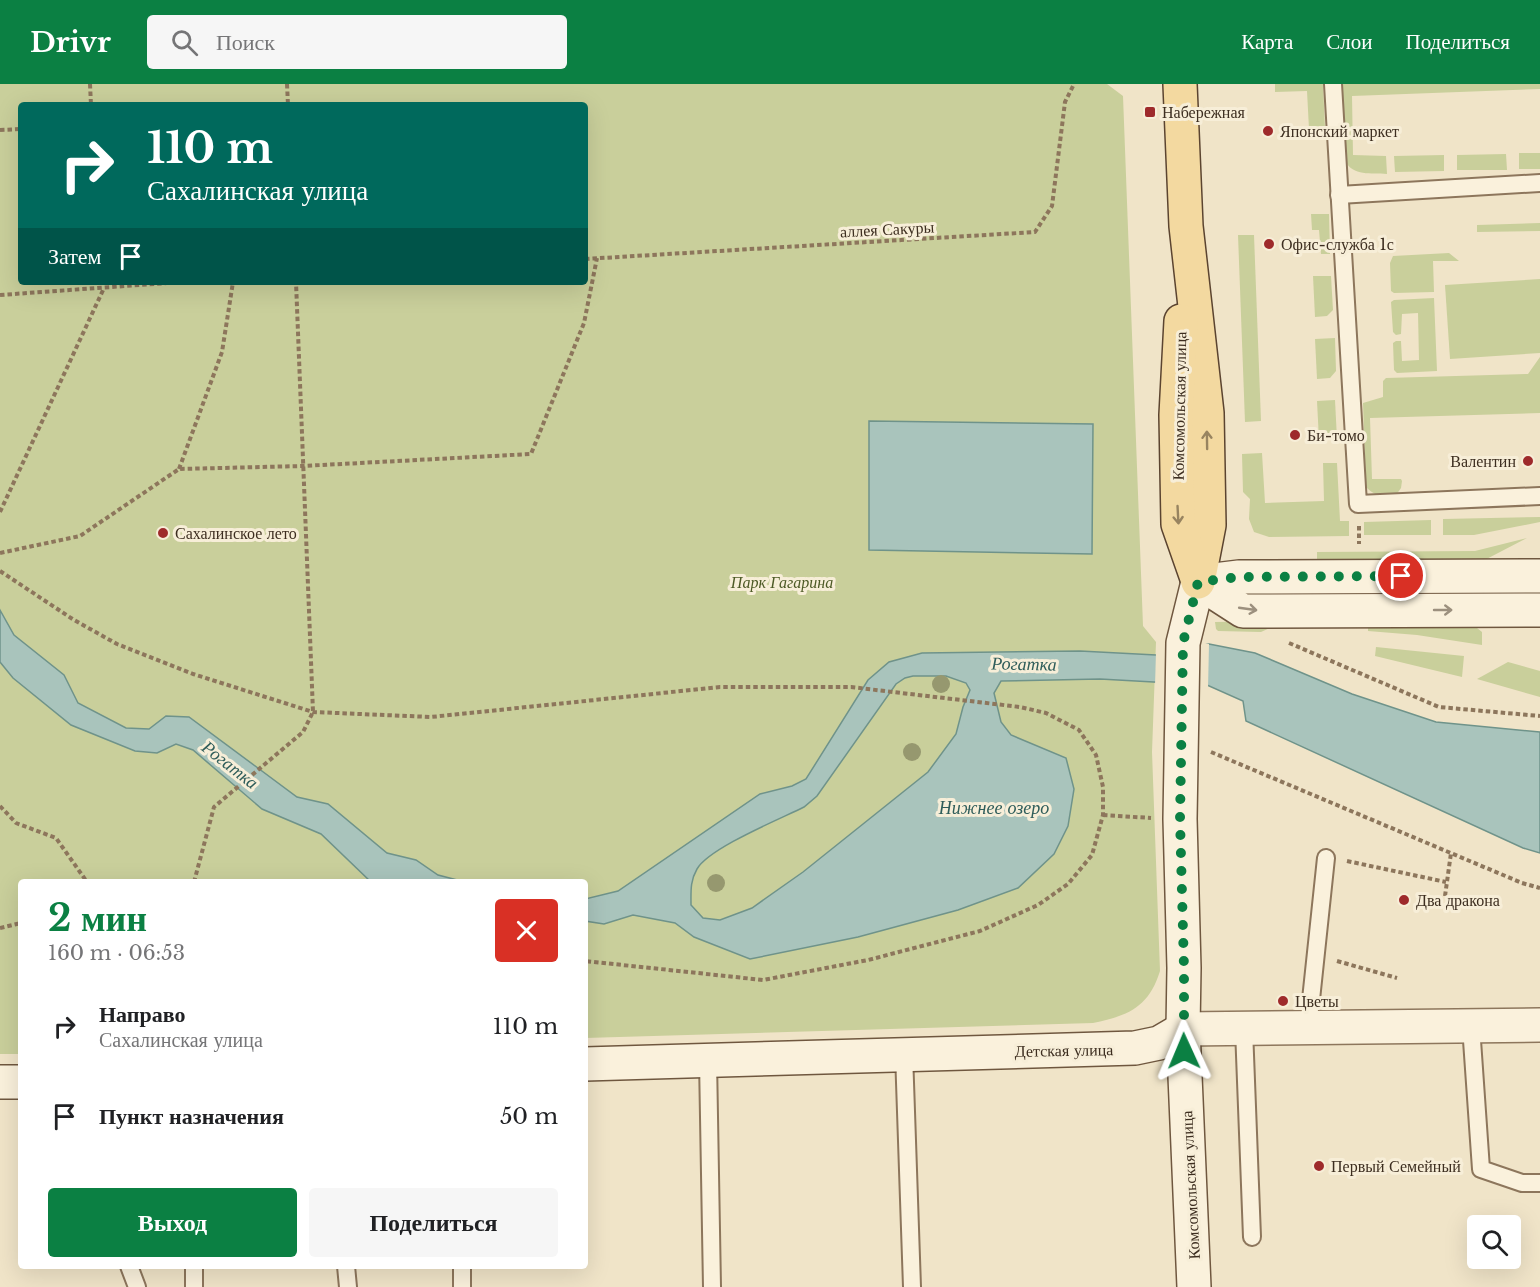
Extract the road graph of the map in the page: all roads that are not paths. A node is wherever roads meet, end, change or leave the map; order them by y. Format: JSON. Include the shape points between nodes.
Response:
{"nodes":[{"id":1,"x":1180,"y":84,"type":"edge"},
{"id":2,"x":1333,"y":84,"type":"edge"},
{"id":3,"x":1540,"y":183,"type":"edge"},
{"id":4,"x":1340,"y":195,"type":"junction"},
{"id":5,"x":1540,"y":495,"type":"edge"},
{"id":6,"x":1540,"y":576,"type":"edge"},
{"id":7,"x":1198,"y":582,"type":"junction"},
{"id":8,"x":1540,"y":610,"type":"edge"},
{"id":9,"x":1326,"y":858,"type":"road end"},
{"id":10,"x":1540,"y":1025,"type":"edge"},
{"id":11,"x":1472,"y":1026,"type":"junction"},
{"id":12,"x":1308,"y":1028,"type":"junction"},
{"id":13,"x":1183,"y":1029,"type":"junction"},
{"id":14,"x":1244,"y":1029,"type":"junction"},
{"id":15,"x":904,"y":1053,"type":"junction"},
{"id":16,"x":708,"y":1060,"type":"junction"},
{"id":17,"x":588,"y":1064,"type":"edge"},
{"id":18,"x":0,"y":1082,"type":"edge"},
{"id":19,"x":18,"y":1082,"type":"edge"},
{"id":20,"x":1540,"y":1183,"type":"edge"},
{"id":21,"x":1252,"y":1237,"type":"dead end"},
{"id":22,"x":130,"y":1269,"type":"edge"},
{"id":23,"x":194,"y":1269,"type":"edge"},
{"id":24,"x":346,"y":1269,"type":"edge"},
{"id":25,"x":462,"y":1269,"type":"edge"},
{"id":26,"x":137,"y":1287,"type":"edge"},
{"id":27,"x":194,"y":1287,"type":"edge"},
{"id":28,"x":348,"y":1287,"type":"edge"},
{"id":29,"x":462,"y":1287,"type":"edge"},
{"id":30,"x":712,"y":1287,"type":"edge"},
{"id":31,"x":912,"y":1287,"type":"edge"},
{"id":32,"x":1194,"y":1287,"type":"edge"}],
"edges":[{"from":1,"to":7,"type":"main road","name":"Комсомольская улица","via":[[1186,226],[1207,413],[1209,525]]},
{"from":2,"to":4,"type":"lane"},
{"from":3,"to":4,"type":"lane"},
{"from":4,"to":5,"type":"lane","via":[[1358,504]]},
{"from":6,"to":7,"type":"street","via":[[1239,577]]},
{"from":7,"to":8,"type":"street","one_way":true,"via":[[1243,611]]},
{"from":7,"to":13,"type":"street","name":"Комсомольская улица","via":[[1183,643]]},
{"from":9,"to":12,"type":"lane"},
{"from":10,"to":11,"type":"street","name":"Детская улица"},
{"from":11,"to":12,"type":"street","name":"Детская улица"},
{"from":11,"to":20,"type":"lane","via":[[1481,1169],[1522,1183]]},
{"from":12,"to":14,"type":"street","name":"Детская улица"},
{"from":13,"to":14,"type":"street","name":"Детская улица"},
{"from":13,"to":15,"type":"street","name":"Детская улица","via":[[1159,1043],[1135,1048]]},
{"from":13,"to":32,"type":"street","name":"Комсомольская улица"},
{"from":14,"to":21,"type":"lane"},
{"from":15,"to":16,"type":"street","name":"Детская улица"},
{"from":15,"to":31,"type":"lane"},
{"from":16,"to":17,"type":"street","name":"Детская улица"},
{"from":16,"to":30,"type":"lane"},
{"from":18,"to":19,"type":"street"},
{"from":22,"to":26,"type":"lane"},
{"from":23,"to":27,"type":"lane"},
{"from":24,"to":28,"type":"lane"},
{"from":25,"to":29,"type":"lane"}]}
